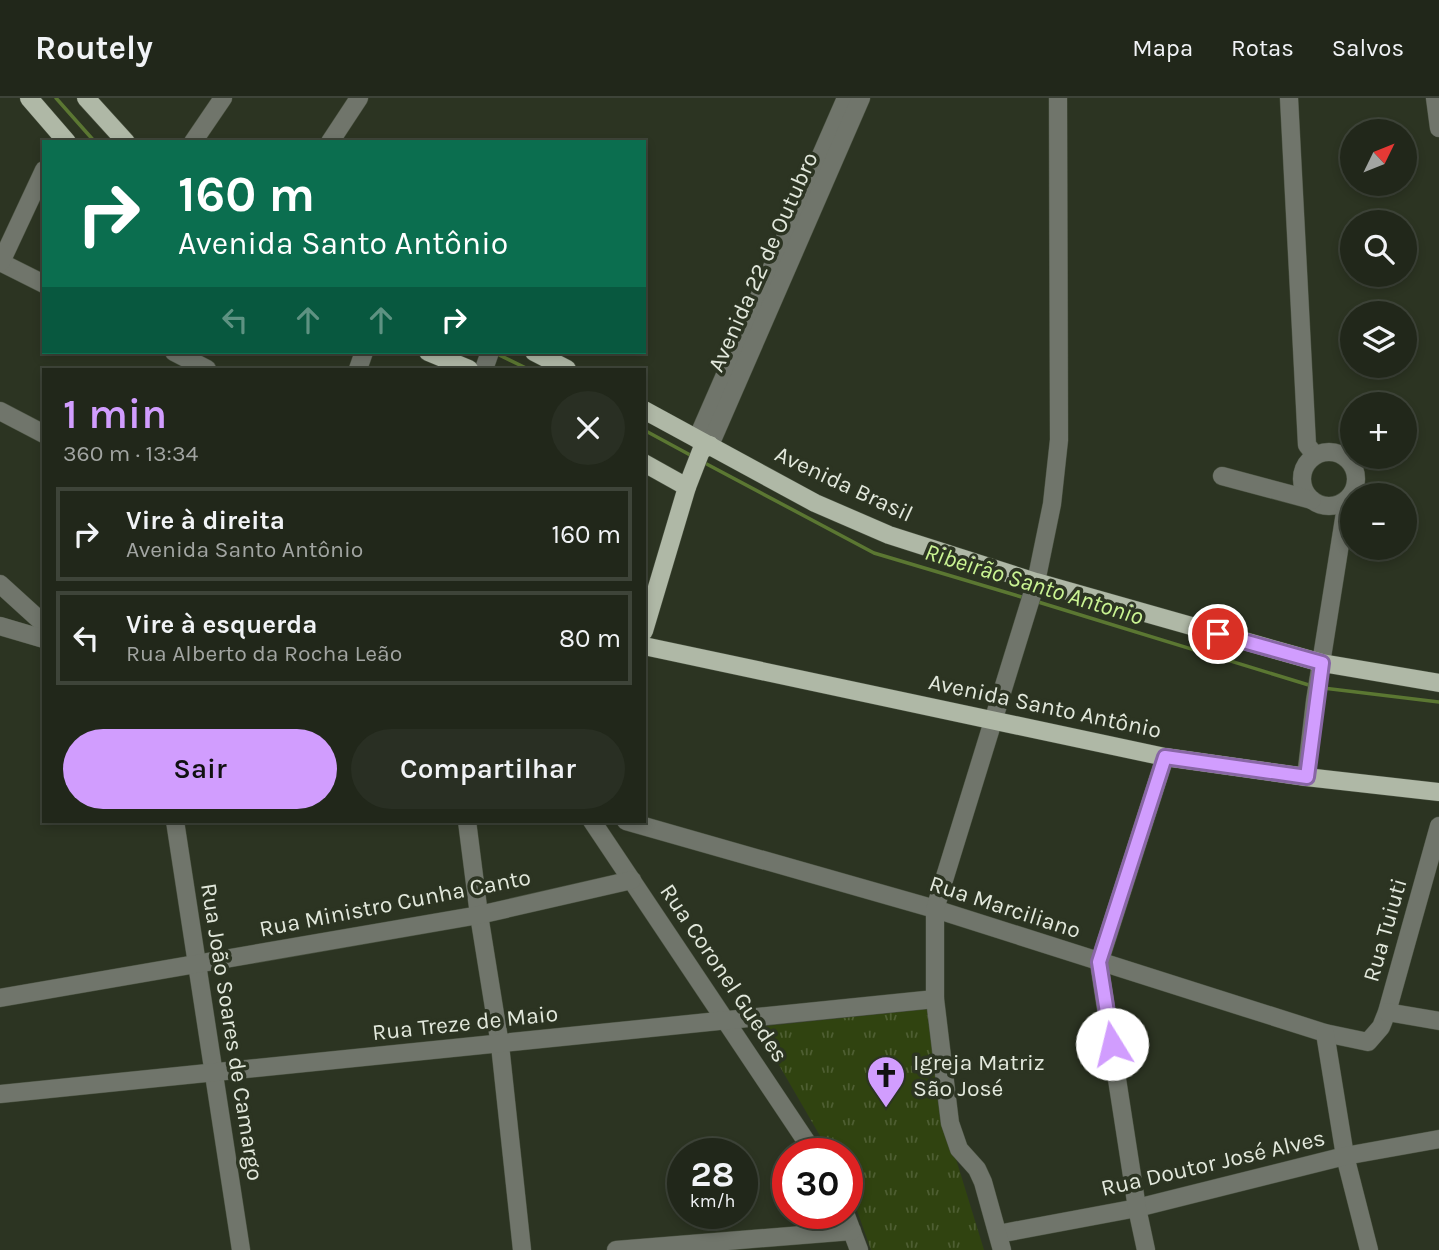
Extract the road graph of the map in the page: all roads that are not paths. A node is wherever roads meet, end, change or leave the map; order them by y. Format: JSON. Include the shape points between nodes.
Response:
{"nodes":[{"id":1,"x":29,"y":98,"type":"edge"},
{"id":2,"x":223,"y":98,"type":"edge"},
{"id":3,"x":359,"y":98,"type":"edge"},
{"id":4,"x":846,"y":98,"type":"edge"},
{"id":5,"x":861,"y":98,"type":"edge"},
{"id":6,"x":1058,"y":98,"type":"edge"},
{"id":7,"x":1289,"y":98,"type":"edge"},
{"id":8,"x":1435,"y":98,"type":"edge"},
{"id":9,"x":89,"y":99,"type":"edge"},
{"id":10,"x":1439,"y":128,"type":"edge"},
{"id":11,"x":61,"y":139,"type":"edge"},
{"id":12,"x":124,"y":140,"type":"edge"},
{"id":13,"x":194,"y":140,"type":"edge"},
{"id":14,"x":331,"y":140,"type":"edge"},
{"id":15,"x":42,"y":174,"type":"edge"},
{"id":16,"x":1,"y":262,"type":"edge"},
{"id":17,"x":42,"y":283,"type":"edge"},
{"id":18,"x":433,"y":354,"type":"edge"},
{"id":19,"x":538,"y":354,"type":"edge"},
{"id":20,"x":466,"y":368,"type":"edge"},
{"id":21,"x":565,"y":368,"type":"edge"},
{"id":22,"x":0,"y":411,"type":"edge"},
{"id":23,"x":646,"y":412,"type":"edge"},
{"id":24,"x":42,"y":433,"type":"edge"},
{"id":25,"x":702,"y":447,"type":"junction"},
{"id":26,"x":1340,"y":454,"type":"edge"},
{"id":27,"x":1315,"y":455,"type":"junction"},
{"id":28,"x":646,"y":464,"type":"edge"},
{"id":29,"x":1222,"y":476,"type":"dead end"},
{"id":30,"x":690,"y":480,"type":"junction"},
{"id":31,"x":1312,"y":500,"type":"junction"},
{"id":32,"x":1340,"y":503,"type":"edge"},
{"id":33,"x":1340,"y":546,"type":"edge"},
{"id":34,"x":0,"y":584,"type":"edge"},
{"id":35,"x":1032,"y":595,"type":"junction"},
{"id":36,"x":42,"y":622,"type":"edge"},
{"id":37,"x":646,"y":624,"type":"edge"},
{"id":38,"x":0,"y":626,"type":"edge"},
{"id":39,"x":42,"y":638,"type":"edge"},
{"id":40,"x":646,"y":646,"type":"edge"},
{"id":41,"x":1321,"y":670,"type":"junction"},
{"id":42,"x":1439,"y":683,"type":"edge"},
{"id":43,"x":993,"y":720,"type":"junction"},
{"id":44,"x":1165,"y":757,"type":"junction"},
{"id":45,"x":1307,"y":777,"type":"junction"},
{"id":46,"x":1439,"y":792,"type":"edge"},
{"id":47,"x":175,"y":823,"type":"edge"},
{"id":48,"x":467,"y":823,"type":"edge"},
{"id":49,"x":593,"y":823,"type":"edge"},
{"id":50,"x":633,"y":823,"type":"edge"},
{"id":51,"x":1439,"y":826,"type":"edge"},
{"id":52,"x":632,"y":880,"type":"junction"},
{"id":53,"x":934,"y":909,"type":"junction"},
{"id":54,"x":479,"y":915,"type":"junction"},
{"id":55,"x":1099,"y":962,"type":"junction"},
{"id":56,"x":197,"y":965,"type":"junction"},
{"id":57,"x":0,"y":998,"type":"edge"},
{"id":58,"x":935,"y":999,"type":"junction"},
{"id":59,"x":1387,"y":1012,"type":"junction"},
{"id":60,"x":727,"y":1020,"type":"junction"},
{"id":61,"x":1439,"y":1021,"type":"edge"},
{"id":62,"x":1325,"y":1033,"type":"junction"},
{"id":63,"x":1368,"y":1042,"type":"joint"},
{"id":64,"x":500,"y":1045,"type":"junction"},
{"id":65,"x":214,"y":1071,"type":"junction"},
{"id":66,"x":0,"y":1094,"type":"edge"},
{"id":67,"x":804,"y":1138,"type":"edge"},
{"id":68,"x":1439,"y":1139,"type":"edge"},
{"id":69,"x":1345,"y":1156,"type":"junction"},
{"id":70,"x":1137,"y":1208,"type":"junction"},
{"id":71,"x":852,"y":1231,"type":"joint"},
{"id":72,"x":1000,"y":1242,"type":"edge"},
{"id":73,"x":241,"y":1250,"type":"edge"},
{"id":74,"x":522,"y":1250,"type":"edge"},
{"id":75,"x":616,"y":1250,"type":"edge"},
{"id":76,"x":859,"y":1250,"type":"edge"},
{"id":77,"x":1146,"y":1250,"type":"edge"},
{"id":78,"x":1369,"y":1250,"type":"edge"}],
"edges":[{"from":1,"to":11,"type":"main road"},
{"from":2,"to":13,"type":"street"},
{"from":3,"to":14,"type":"street"},
{"from":4,"to":25,"type":"street","name":"Avenida 22 de Outubro"},
{"from":5,"to":25,"type":"street","name":"Avenida 22 de Outubro"},
{"from":6,"to":35,"type":"street","via":[[1059,440],[1052,504]]},
{"from":7,"to":27,"type":"street","via":[[1307,445]]},
{"from":8,"to":10,"type":"street"},
{"from":9,"to":12,"type":"main road"},
{"from":15,"to":16,"type":"street"},
{"from":16,"to":17,"type":"street"},
{"from":18,"to":20,"type":"main road"},
{"from":19,"to":21,"type":"main road"},
{"from":22,"to":24,"type":"street"},
{"from":23,"to":25,"type":"main road","name":"Avenida Brasil"},
{"from":25,"to":30,"type":"main road"},
{"from":25,"to":35,"type":"main road","name":"Avenida Brasil","via":[[815,503]]},
{"from":26,"to":27,"type":"street"},
{"from":27,"to":31,"type":"street","via":[[1302,477]]},
{"from":28,"to":30,"type":"main road"},
{"from":29,"to":31,"type":"street"},
{"from":30,"to":37,"type":"main road"},
{"from":31,"to":32,"type":"street","via":[[1329,507]]},
{"from":33,"to":41,"type":"street"},
{"from":34,"to":36,"type":"street"},
{"from":35,"to":41,"type":"main road","name":"Avenida Brasil"},
{"from":35,"to":43,"type":"street"},
{"from":38,"to":39,"type":"street"},
{"from":40,"to":43,"type":"main road","name":"Avenida Santo Antônio"},
{"from":41,"to":42,"type":"main road","name":"Avenida Brasil"},
{"from":41,"to":45,"type":"street"},
{"from":43,"to":44,"type":"main road","name":"Avenida Santo Antônio"},
{"from":43,"to":53,"type":"street"},
{"from":44,"to":45,"type":"main road","name":"Avenida Santo Antônio"},
{"from":44,"to":55,"type":"street"},
{"from":45,"to":46,"type":"main road","name":"Avenida Santo Antônio"},
{"from":47,"to":56,"type":"street","name":"Rua João Soares de Camargo"},
{"from":48,"to":54,"type":"street"},
{"from":49,"to":52,"type":"street","name":"Rua Coronel Guedes"},
{"from":50,"to":53,"type":"street","name":"Rua Marciliano"},
{"from":51,"to":59,"type":"street","name":"Rua Tuiuti"},
{"from":52,"to":54,"type":"street","name":"Rua Ministro Cunha Canto"},
{"from":52,"to":60,"type":"street","name":"Rua Coronel Guedes"},
{"from":53,"to":55,"type":"street","name":"Rua Marciliano"},
{"from":53,"to":58,"type":"street"},
{"from":54,"to":56,"type":"street","name":"Rua Ministro Cunha Canto"},
{"from":54,"to":64,"type":"street"},
{"from":55,"to":62,"type":"street","name":"Rua Marciliano"},
{"from":55,"to":70,"type":"street"},
{"from":56,"to":57,"type":"street","name":"Rua Ministro Cunha Canto"},
{"from":56,"to":65,"type":"street","name":"Rua João Soares de Camargo"},
{"from":58,"to":60,"type":"street","name":"Rua Treze de Maio"},
{"from":58,"to":72,"type":"street","via":[[952,1130],[959,1149],[977,1169]]},
{"from":59,"to":61,"type":"street"},
{"from":59,"to":63,"type":"street","name":"Rua Tuiuti"},
{"from":60,"to":64,"type":"street","name":"Rua Treze de Maio"},
{"from":60,"to":67,"type":"street","name":"Rua Coronel Guedes"},
{"from":62,"to":63,"type":"street","name":"Rua Marciliano"},
{"from":62,"to":69,"type":"street"},
{"from":64,"to":65,"type":"street","name":"Rua Treze de Maio"},
{"from":64,"to":74,"type":"street"},
{"from":65,"to":66,"type":"street","name":"Rua Treze de Maio"},
{"from":65,"to":73,"type":"street","name":"Rua João Soares de Camargo"},
{"from":68,"to":69,"type":"street","name":"Rua Doutor José Alves"},
{"from":69,"to":70,"type":"street","name":"Rua Doutor José Alves"},
{"from":69,"to":78,"type":"street"},
{"from":70,"to":72,"type":"street","name":"Rua Doutor José Alves"},
{"from":70,"to":77,"type":"street"},
{"from":71,"to":75,"type":"street"},
{"from":71,"to":76,"type":"street"}]}
